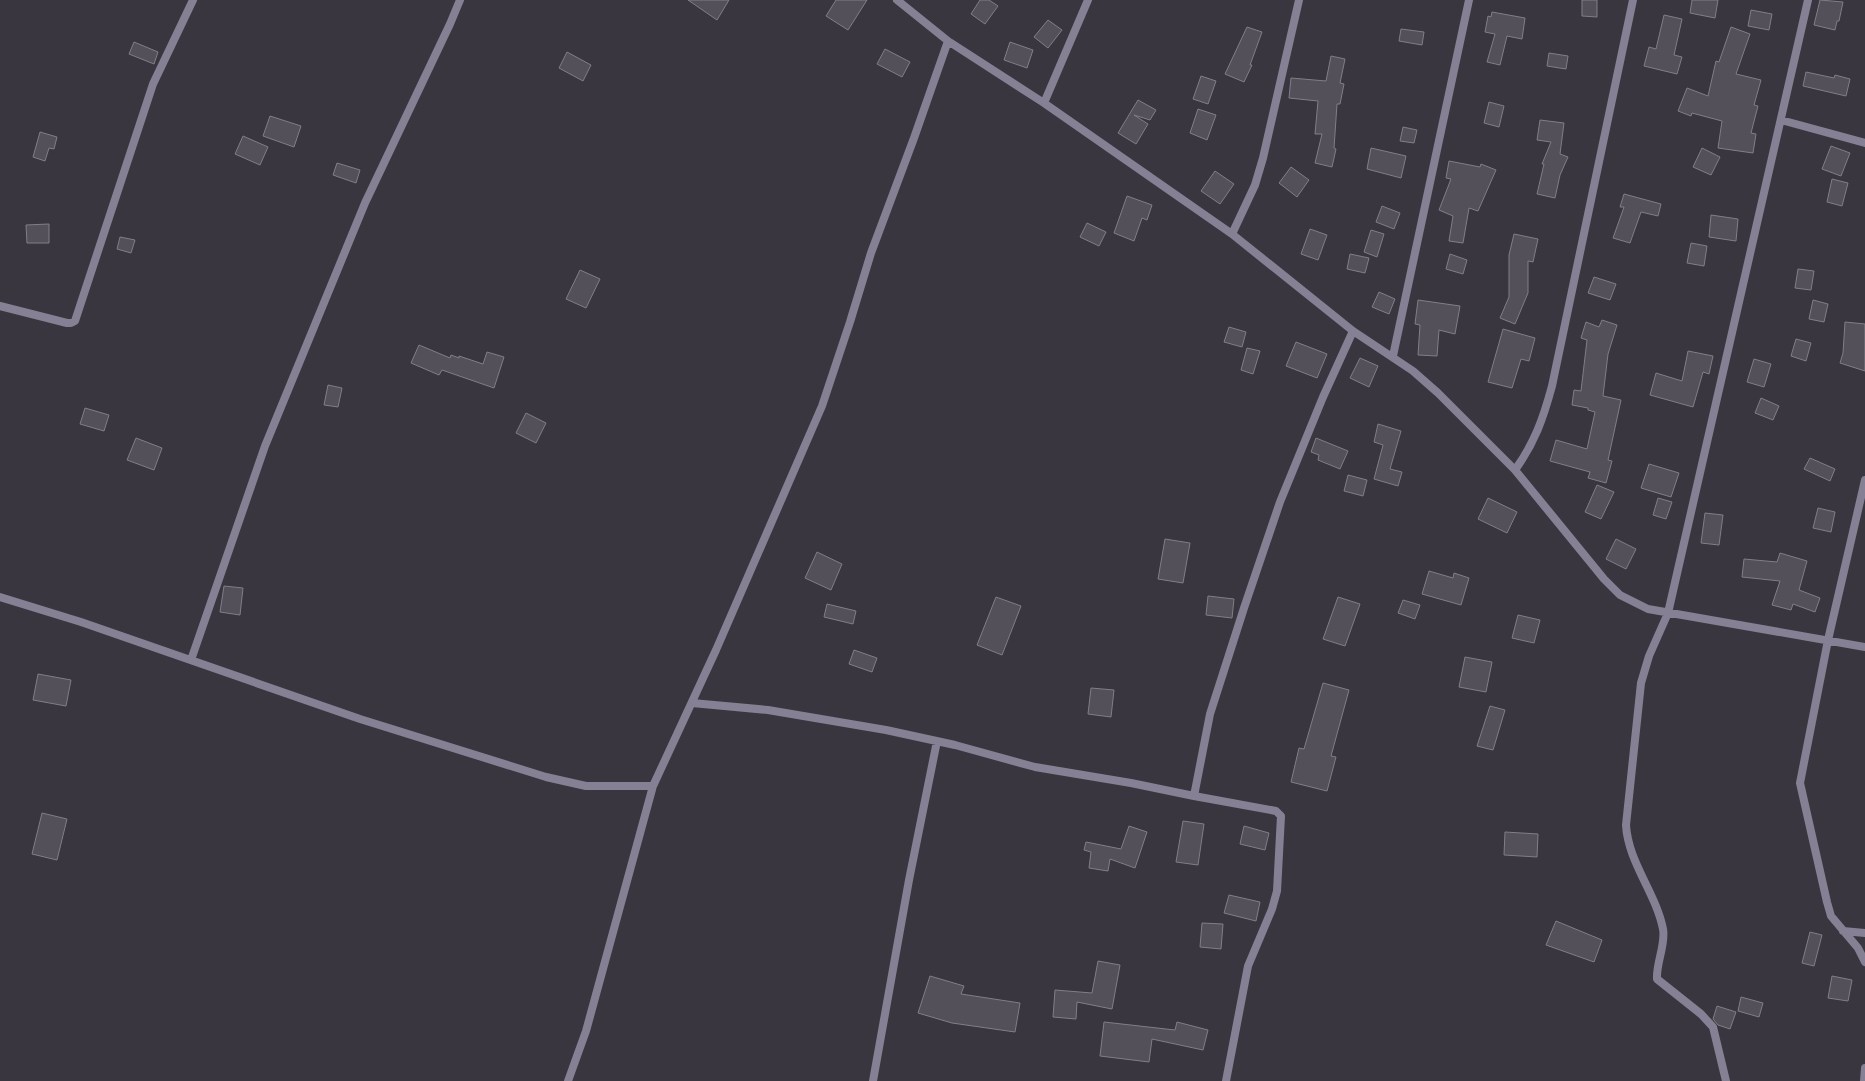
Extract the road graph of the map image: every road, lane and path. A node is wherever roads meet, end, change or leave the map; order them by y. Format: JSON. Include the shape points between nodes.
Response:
{"nodes":[{"id":1,"x":193,"y":0,"type":"edge"},
{"id":2,"x":460,"y":0,"type":"edge"},
{"id":3,"x":897,"y":0,"type":"edge"},
{"id":4,"x":909,"y":0,"type":"edge"},
{"id":5,"x":1088,"y":0,"type":"edge"},
{"id":6,"x":1298,"y":0,"type":"edge"},
{"id":7,"x":1469,"y":0,"type":"edge"},
{"id":8,"x":1634,"y":0,"type":"edge"},
{"id":9,"x":1808,"y":0,"type":"edge"},
{"id":10,"x":909,"y":9,"type":"junction"},
{"id":11,"x":948,"y":41,"type":"junction"},
{"id":12,"x":1044,"y":103,"type":"junction"},
{"id":13,"x":1780,"y":120,"type":"junction"},
{"id":14,"x":1865,"y":143,"type":"edge"},
{"id":15,"x":1232,"y":234,"type":"junction"},
{"id":16,"x":0,"y":306,"type":"edge"},
{"id":17,"x":1353,"y":330,"type":"junction"},
{"id":18,"x":1393,"y":356,"type":"junction"},
{"id":19,"x":1515,"y":470,"type":"junction"},
{"id":20,"x":1865,"y":480,"type":"edge"},
{"id":21,"x":0,"y":597,"type":"edge"},
{"id":22,"x":1668,"y":613,"type":"junction"},
{"id":23,"x":1828,"y":640,"type":"junction"},
{"id":24,"x":1865,"y":647,"type":"edge"},
{"id":25,"x":191,"y":660,"type":"junction"},
{"id":26,"x":692,"y":703,"type":"junction"},
{"id":27,"x":937,"y":741,"type":"junction"},
{"id":28,"x":653,"y":786,"type":"junction"},
{"id":29,"x":1194,"y":796,"type":"junction"},
{"id":30,"x":1842,"y":931,"type":"junction"},
{"id":31,"x":1865,"y":933,"type":"edge"},
{"id":32,"x":1865,"y":962,"type":"edge"},
{"id":33,"x":1865,"y":1068,"type":"edge"},
{"id":34,"x":568,"y":1081,"type":"edge"},
{"id":35,"x":873,"y":1081,"type":"edge"},
{"id":36,"x":1226,"y":1081,"type":"edge"},
{"id":37,"x":1726,"y":1081,"type":"edge"},
{"id":38,"x":1864,"y":1081,"type":"edge"}],
"edges":[{"from":1,"to":16,"type":"street","via":[[153,84],[75,321],[67,323]]},
{"from":2,"to":25,"type":"street","via":[[365,203],[265,446]]},
{"from":3,"to":10,"type":"street"},
{"from":4,"to":10,"type":"street"},
{"from":5,"to":12,"type":"street"},
{"from":6,"to":15,"type":"street","via":[[1261,165],[1255,185]]},
{"from":7,"to":18,"type":"street"},
{"from":8,"to":19,"type":"street","via":[[1552,386],[1543,420],[1528,452]]},
{"from":9,"to":13,"type":"street"},
{"from":10,"to":11,"type":"street"},
{"from":11,"to":12,"type":"street"},
{"from":11,"to":26,"type":"street","via":[[870,253],[822,406]]},
{"from":12,"to":15,"type":"street"},
{"from":13,"to":14,"type":"street"},
{"from":13,"to":22,"type":"street"},
{"from":15,"to":17,"type":"street"},
{"from":17,"to":18,"type":"street"},
{"from":17,"to":29,"type":"street","via":[[1280,502],[1210,714]]},
{"from":18,"to":19,"type":"street","via":[[1438,393]]},
{"from":19,"to":22,"type":"street","via":[[1620,595],[1648,609]]},
{"from":20,"to":23,"type":"street"},
{"from":21,"to":25,"type":"street"},
{"from":22,"to":23,"type":"street"},
{"from":22,"to":37,"type":"street","via":[[1649,656],[1641,683],[1627,810],[1627,837],[1663,930],[1657,979],[1701,1014],[1713,1027]]},
{"from":23,"to":24,"type":"street"},
{"from":23,"to":30,"type":"street","via":[[1800,783],[1826,902],[1831,916]]},
{"from":25,"to":28,"type":"street","via":[[360,719],[546,777],[586,786]]},
{"from":26,"to":27,"type":"street","via":[[776,712]]},
{"from":26,"to":28,"type":"street"},
{"from":27,"to":29,"type":"street","via":[[1035,767]]},
{"from":27,"to":35,"type":"street"},
{"from":28,"to":34,"type":"street","via":[[586,1031]]},
{"from":29,"to":36,"type":"street","via":[[1276,811],[1281,816],[1277,890],[1272,909],[1248,966]]},
{"from":30,"to":31,"type":"street"},
{"from":30,"to":32,"type":"street","via":[[1858,948]]},
{"from":33,"to":38,"type":"street"}]}
